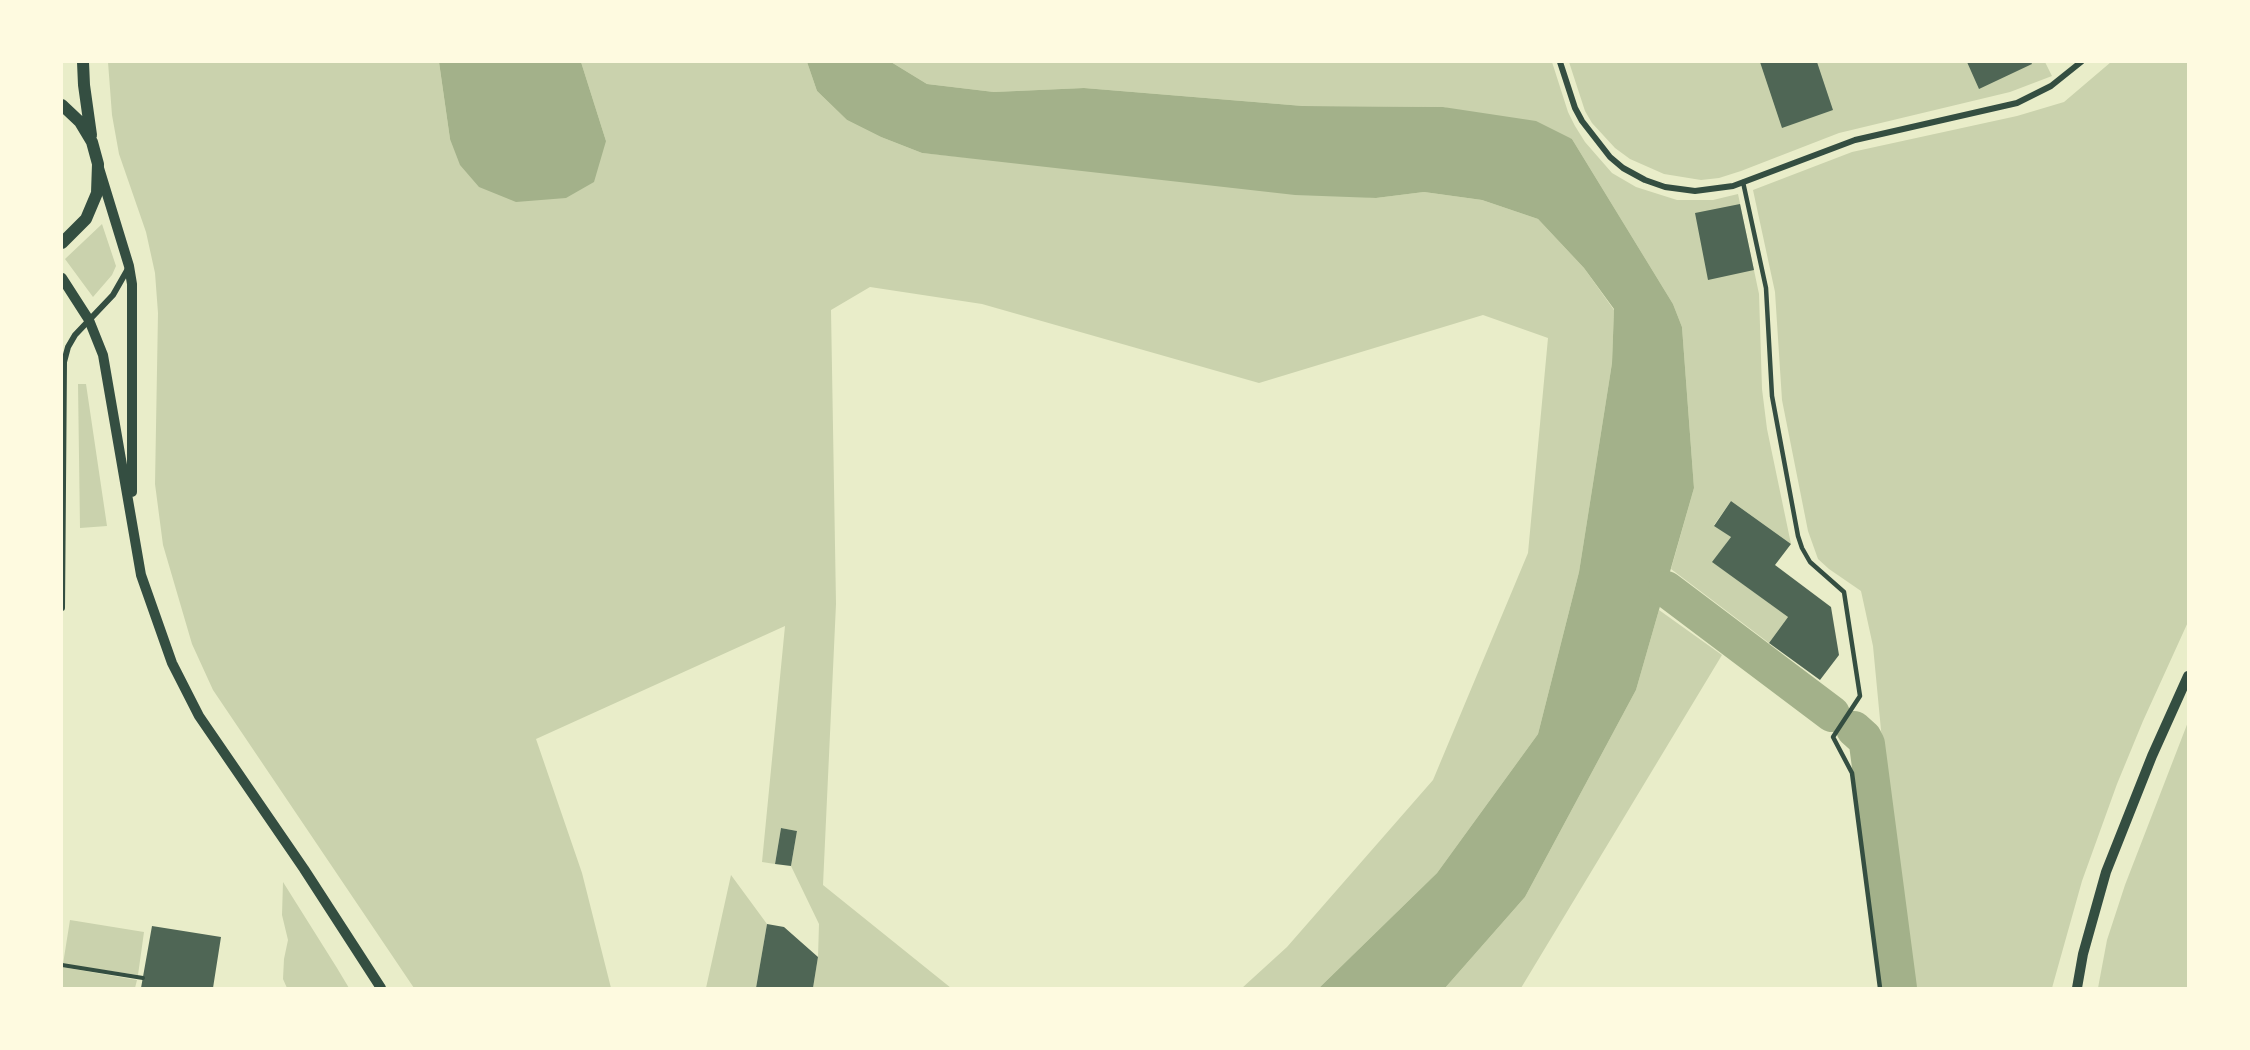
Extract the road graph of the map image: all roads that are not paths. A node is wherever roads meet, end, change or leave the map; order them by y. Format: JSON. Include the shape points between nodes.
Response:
{"nodes":[{"id":1,"x":83,"y":62,"type":"edge"},
{"id":2,"x":1560,"y":62,"type":"edge"},
{"id":3,"x":2081,"y":62,"type":"edge"},
{"id":4,"x":62,"y":105,"type":"edge"},
{"id":5,"x":92,"y":142,"type":"junction"},
{"id":6,"x":98,"y":164,"type":"junction"},
{"id":7,"x":1743,"y":182,"type":"junction"},
{"id":8,"x":62,"y":243,"type":"edge"},
{"id":9,"x":129,"y":266,"type":"junction"},
{"id":10,"x":62,"y":278,"type":"edge"},
{"id":11,"x":89,"y":320,"type":"junction"},
{"id":12,"x":132,"y":522,"type":"junction"},
{"id":13,"x":62,"y":608,"type":"edge"},
{"id":14,"x":2188,"y":676,"type":"edge"},
{"id":15,"x":381,"y":988,"type":"edge"},
{"id":16,"x":1880,"y":988,"type":"edge"},
{"id":17,"x":2077,"y":988,"type":"edge"}],
"edges":[{"from":1,"to":5,"type":"main road"},
{"from":2,"to":7,"type":"street","via":[[1582,121],[1623,168],[1645,180],[1679,189],[1709,190]]},
{"from":3,"to":7,"type":"street","via":[[2051,86],[2017,103],[1855,140]]},
{"from":4,"to":5,"type":"main road","via":[[80,122]]},
{"from":5,"to":6,"type":"main road"},
{"from":6,"to":8,"type":"main road","via":[[97,193],[86,219]]},
{"from":6,"to":9,"type":"street"},
{"from":7,"to":16,"type":"lane","via":[[1766,288],[1773,406],[1798,536],[1809,562],[1844,592],[1860,696],[1833,737],[1852,772]]},
{"from":9,"to":11,"type":"street","via":[[113,295]]},
{"from":9,"to":12,"type":"street","via":[[133,301]]},
{"from":10,"to":11,"type":"street"},
{"from":11,"to":12,"type":"street","via":[[103,355]]},
{"from":11,"to":13,"type":"street","via":[[68,347],[62,380]]},
{"from":12,"to":15,"type":"street","via":[[150,604],[185,691]]},
{"from":14,"to":17,"type":"street","via":[[2106,872]]}]}
